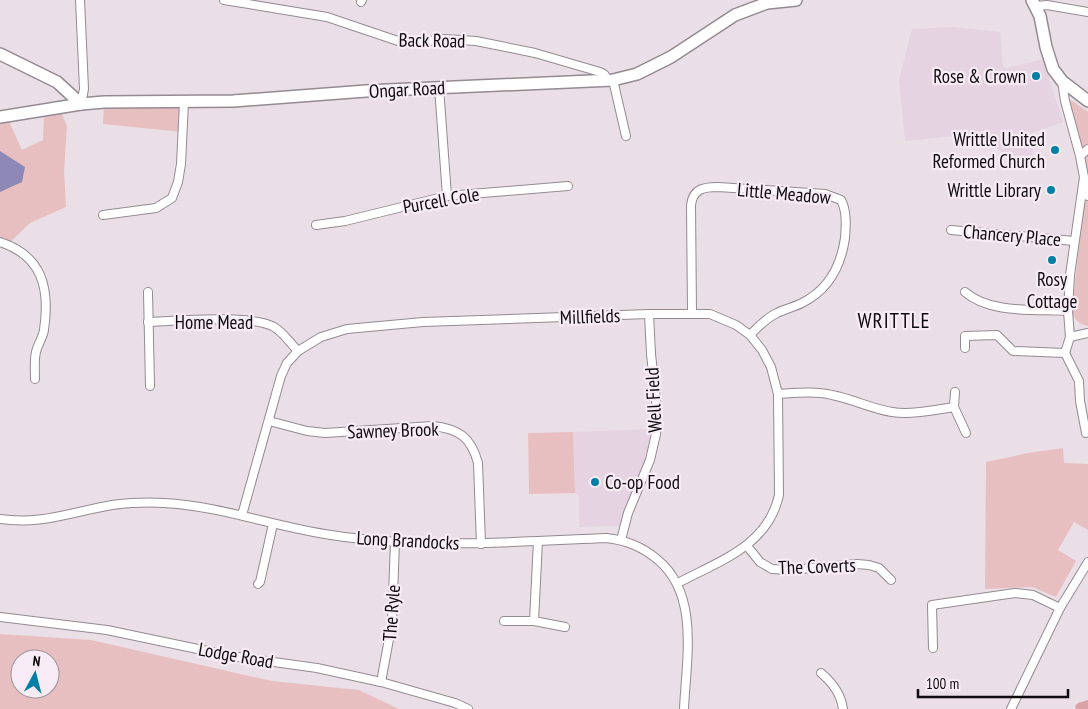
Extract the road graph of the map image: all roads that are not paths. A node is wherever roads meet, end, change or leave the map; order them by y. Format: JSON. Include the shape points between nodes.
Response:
{"nodes":[{"id":1,"x":80,"y":0,"type":"edge"},
{"id":2,"x":224,"y":0,"type":"edge"},
{"id":3,"x":796,"y":0,"type":"edge"},
{"id":4,"x":1033,"y":2,"type":"edge"},
{"id":5,"x":274,"y":4,"type":"edge"},
{"id":6,"x":1088,"y":12,"type":"edge"},
{"id":7,"x":0,"y":54,"type":"edge"},
{"id":8,"x":611,"y":80,"type":"junction"},
{"id":9,"x":1062,"y":81,"type":"junction"},
{"id":10,"x":439,"y":87,"type":"junction"},
{"id":11,"x":1088,"y":101,"type":"edge"},
{"id":12,"x":184,"y":102,"type":"junction"},
{"id":13,"x":81,"y":104,"type":"junction"},
{"id":14,"x":0,"y":117,"type":"edge"},
{"id":15,"x":626,"y":136,"type":"dead end"},
{"id":16,"x":1088,"y":149,"type":"edge"},
{"id":17,"x":1080,"y":156,"type":"junction"},
{"id":18,"x":1084,"y":177,"type":"junction"},
{"id":19,"x":568,"y":186,"type":"dead end"},
{"id":20,"x":447,"y":196,"type":"junction"},
{"id":21,"x":1088,"y":196,"type":"edge"},
{"id":22,"x":103,"y":214,"type":"dead end"},
{"id":23,"x":316,"y":226,"type":"dead end"},
{"id":24,"x":951,"y":230,"type":"dead end"},
{"id":25,"x":1074,"y":240,"type":"junction"},
{"id":26,"x":0,"y":242,"type":"edge"},
{"id":27,"x":148,"y":292,"type":"dead end"},
{"id":28,"x":965,"y":292,"type":"dead end"},
{"id":29,"x":1068,"y":311,"type":"junction"},
{"id":30,"x":692,"y":313,"type":"junction"},
{"id":31,"x":649,"y":314,"type":"junction"},
{"id":32,"x":148,"y":322,"type":"junction"},
{"id":33,"x":1088,"y":333,"type":"edge"},
{"id":34,"x":750,"y":335,"type":"junction"},
{"id":35,"x":1070,"y":337,"type":"junction"},
{"id":36,"x":965,"y":348,"type":"dead end"},
{"id":37,"x":298,"y":352,"type":"junction"},
{"id":38,"x":1065,"y":353,"type":"junction"},
{"id":39,"x":35,"y":379,"type":"dead end"},
{"id":40,"x":150,"y":386,"type":"dead end"},
{"id":41,"x":955,"y":392,"type":"dead end"},
{"id":42,"x":778,"y":394,"type":"junction"},
{"id":43,"x":954,"y":407,"type":"junction"},
{"id":44,"x":269,"y":421,"type":"junction"},
{"id":45,"x":966,"y":433,"type":"dead end"},
{"id":46,"x":1086,"y":433,"type":"dead end"},
{"id":47,"x":242,"y":515,"type":"junction"},
{"id":48,"x":0,"y":519,"type":"edge"},
{"id":49,"x":273,"y":524,"type":"junction"},
{"id":50,"x":621,"y":540,"type":"junction"},
{"id":51,"x":538,"y":541,"type":"junction"},
{"id":52,"x":394,"y":542,"type":"junction"},
{"id":53,"x":481,"y":544,"type":"junction"},
{"id":54,"x":747,"y":546,"type":"junction"},
{"id":55,"x":1088,"y":562,"type":"edge"},
{"id":56,"x":891,"y":580,"type":"dead end"},
{"id":57,"x":678,"y":583,"type":"junction"},
{"id":58,"x":258,"y":584,"type":"dead end"},
{"id":59,"x":1060,"y":608,"type":"junction"},
{"id":60,"x":0,"y":617,"type":"edge"},
{"id":61,"x":504,"y":621,"type":"dead end"},
{"id":62,"x":534,"y":621,"type":"junction"},
{"id":63,"x":565,"y":627,"type":"dead end"},
{"id":64,"x":933,"y":648,"type":"dead end"},
{"id":65,"x":821,"y":673,"type":"dead end"},
{"id":66,"x":382,"y":682,"type":"junction"},
{"id":67,"x":468,"y":709,"type":"edge"},
{"id":68,"x":684,"y":709,"type":"edge"},
{"id":69,"x":843,"y":709,"type":"edge"},
{"id":70,"x":1010,"y":709,"type":"edge"}],
"edges":[{"from":1,"to":13,"type":"street","via":[[84,89]]},
{"from":2,"to":5,"type":"street","name":"Back Road"},
{"from":3,"to":8,"type":"street","name":"Ongar Road","via":[[768,4],[735,15],[671,57],[636,74]]},
{"from":4,"to":6,"type":"street"},
{"from":4,"to":9,"type":"street","via":[[1040,16],[1050,61]]},
{"from":5,"to":8,"type":"street","name":"Back Road","via":[[405,42],[476,41],[516,49],[600,72]]},
{"from":7,"to":13,"type":"street","via":[[57,82]]},
{"from":8,"to":10,"type":"street","name":"Ongar Road"},
{"from":8,"to":15,"type":"street"},
{"from":9,"to":11,"type":"street"},
{"from":9,"to":17,"type":"street"},
{"from":10,"to":12,"type":"street","name":"Ongar Road"},
{"from":10,"to":20,"type":"street"},
{"from":12,"to":13,"type":"street","name":"Ongar Road"},
{"from":12,"to":22,"type":"street","via":[[181,164],[172,198],[156,208]]},
{"from":13,"to":14,"type":"street","name":"Ongar Road"},
{"from":16,"to":17,"type":"street"},
{"from":17,"to":18,"type":"street"},
{"from":18,"to":21,"type":"street"},
{"from":18,"to":25,"type":"street"},
{"from":19,"to":20,"type":"street","name":"Purcell Cole"},
{"from":20,"to":23,"type":"street","name":"Purcell Cole"},
{"from":24,"to":25,"type":"street","name":"Chancery Place"},
{"from":25,"to":29,"type":"street"},
{"from":26,"to":39,"type":"street","via":[[23,252],[44,283],[44,331],[35,354]]},
{"from":27,"to":32,"type":"street","name":"Home Mead"},
{"from":28,"to":29,"type":"street","via":[[996,307]]},
{"from":29,"to":35,"type":"street"},
{"from":30,"to":31,"type":"street","name":"Millfields"},
{"from":30,"to":34,"type":"street","name":"Millfields","via":[[710,314]]},
{"from":30,"to":34,"type":"street","name":"Little Meadow","via":[[691,205],[696,192],[718,187],[824,194],[841,200],[846,213],[845,235],[834,275],[815,295],[776,313]]},
{"from":31,"to":37,"type":"street","name":"Millfields","via":[[423,322],[347,329],[321,337]]},
{"from":31,"to":50,"type":"street","name":"Well Field","via":[[656,434]]},
{"from":32,"to":37,"type":"street","name":"Home Mead","via":[[264,322],[275,327]]},
{"from":32,"to":40,"type":"street","name":"Home Mead"},
{"from":33,"to":35,"type":"street"},
{"from":34,"to":42,"type":"street","name":"Millfields","via":[[771,367]]},
{"from":35,"to":38,"type":"street"},
{"from":36,"to":38,"type":"street","via":[[965,336],[997,335],[1013,352]]},
{"from":37,"to":44,"type":"street","name":"Millfields","via":[[287,363],[281,376]]},
{"from":38,"to":46,"type":"street","via":[[1079,381]]},
{"from":41,"to":43,"type":"street"},
{"from":42,"to":43,"type":"street","via":[[830,394],[894,412]]},
{"from":42,"to":54,"type":"street","name":"Millfields","via":[[780,478],[776,509],[761,533]]},
{"from":43,"to":45,"type":"street"},
{"from":44,"to":47,"type":"street","name":"Millfields"},
{"from":44,"to":53,"type":"street","name":"Sawney Brook","via":[[325,433],[433,426],[460,432],[469,441],[478,463]]},
{"from":47,"to":48,"type":"street","name":"Long Brandocks","via":[[185,504],[147,502],[113,505],[37,521]]},
{"from":47,"to":49,"type":"street","name":"Long Brandocks"},
{"from":49,"to":52,"type":"street","name":"Long Brandocks"},
{"from":49,"to":58,"type":"street"},
{"from":50,"to":51,"type":"street","name":"Long Brandocks"},
{"from":50,"to":57,"type":"street","name":"Long Brandocks","via":[[652,554]]},
{"from":51,"to":53,"type":"street","name":"Long Brandocks"},
{"from":51,"to":62,"type":"street"},
{"from":52,"to":53,"type":"street","name":"Long Brandocks"},
{"from":52,"to":66,"type":"street","name":"The Ryle","via":[[392,623]]},
{"from":54,"to":56,"type":"street","name":"The Coverts","via":[[760,562],[772,569],[863,564],[879,568]]},
{"from":54,"to":57,"type":"street","name":"Millfields"},
{"from":55,"to":59,"type":"street"},
{"from":57,"to":68,"type":"street","name":"Long Brandocks","via":[[688,626]]},
{"from":59,"to":64,"type":"street","via":[[1033,595],[1015,592],[932,605]]},
{"from":59,"to":70,"type":"street"},
{"from":60,"to":66,"type":"street","name":"Lodge Road","via":[[107,630],[231,656],[317,668]]},
{"from":61,"to":62,"type":"street"},
{"from":62,"to":63,"type":"street"},
{"from":65,"to":69,"type":"street","via":[[837,690]]},
{"from":66,"to":67,"type":"street","name":"Lodge Road"}]}
